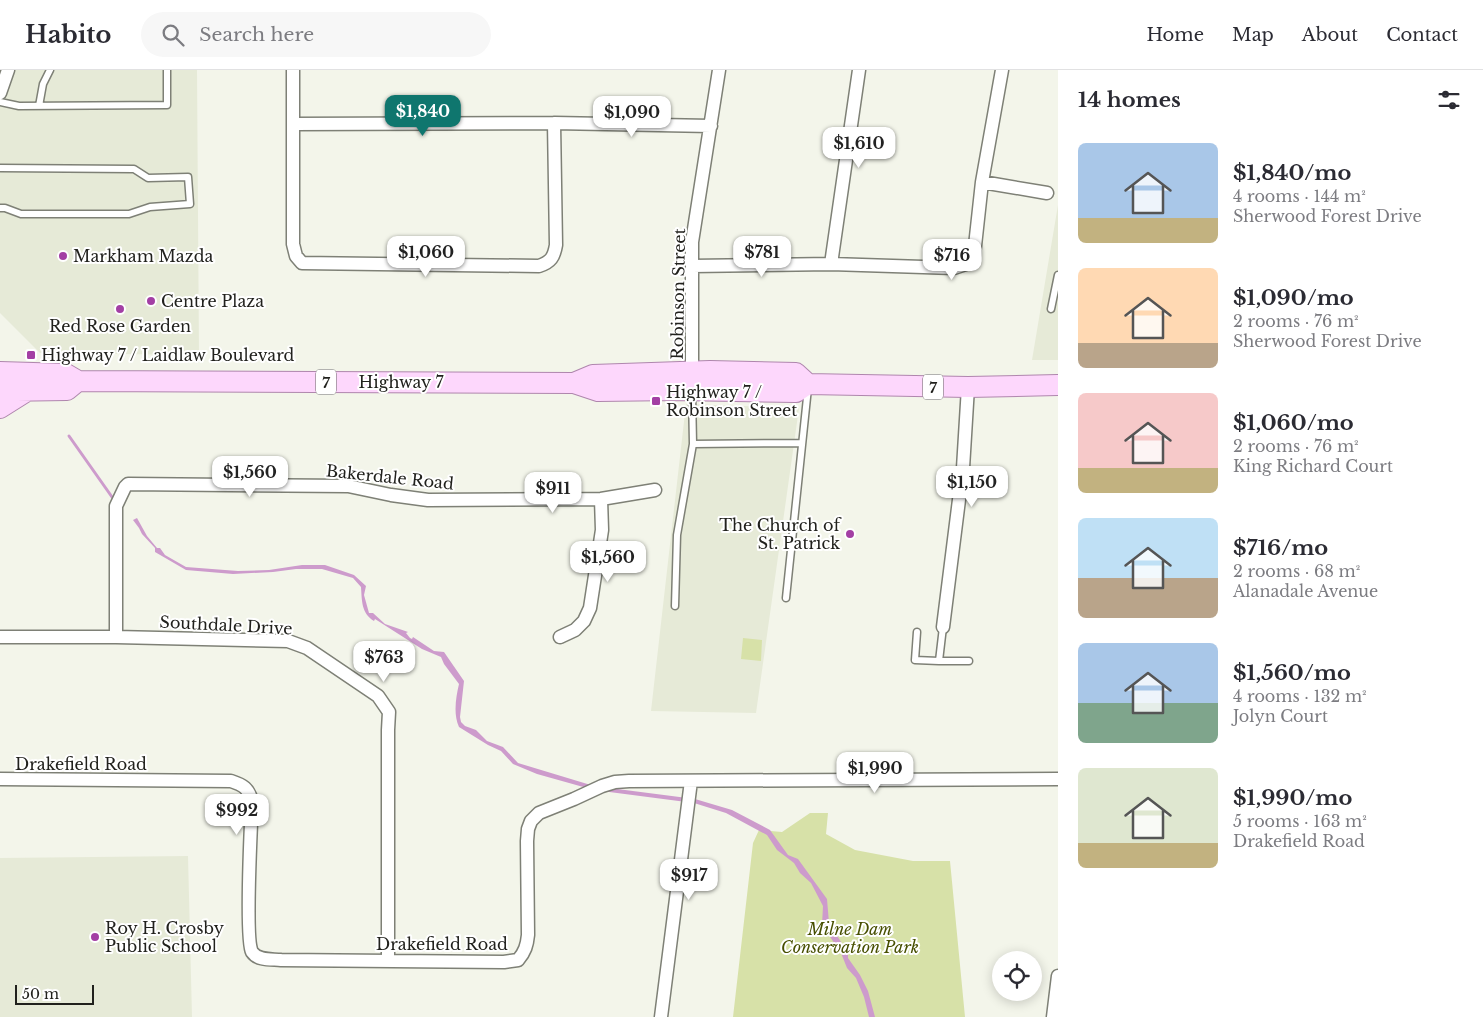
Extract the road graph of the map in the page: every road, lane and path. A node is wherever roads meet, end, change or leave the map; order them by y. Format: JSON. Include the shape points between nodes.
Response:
{"nodes":[{"id":1,"x":8,"y":70,"type":"edge"},
{"id":2,"x":50,"y":70,"type":"edge"},
{"id":3,"x":166,"y":70,"type":"edge"},
{"id":4,"x":293,"y":70,"type":"edge"},
{"id":5,"x":719,"y":70,"type":"edge"},
{"id":6,"x":859,"y":70,"type":"edge"},
{"id":7,"x":1002,"y":70,"type":"edge"},
{"id":8,"x":0,"y":94,"type":"edge"},
{"id":9,"x":0,"y":102,"type":"edge"},
{"id":10,"x":39,"y":106,"type":"junction"},
{"id":11,"x":293,"y":124,"type":"junction"},
{"id":12,"x":554,"y":124,"type":"junction"},
{"id":13,"x":711,"y":126,"type":"junction"},
{"id":14,"x":0,"y":168,"type":"edge"},
{"id":15,"x":982,"y":182,"type":"junction"},
{"id":16,"x":1047,"y":193,"type":"dead end"},
{"id":17,"x":0,"y":208,"type":"edge"},
{"id":18,"x":831,"y":264,"type":"junction"},
{"id":19,"x":692,"y":266,"type":"junction"},
{"id":20,"x":1058,"y":275,"type":"edge"},
{"id":21,"x":1052,"y":309,"type":"dead end"},
{"id":22,"x":0,"y":372,"type":"edge"},
{"id":23,"x":78,"y":381,"type":"junction"},
{"id":24,"x":692,"y":381,"type":"junction"},
{"id":25,"x":808,"y":384,"type":"junction"},
{"id":26,"x":1058,"y":385,"type":"edge"},
{"id":27,"x":968,"y":387,"type":"junction"},
{"id":28,"x":28,"y":390,"type":"junction"},
{"id":29,"x":0,"y":391,"type":"edge"},
{"id":30,"x":0,"y":408,"type":"edge"},
{"id":31,"x":693,"y":444,"type":"junction"},
{"id":32,"x":802,"y":444,"type":"junction"},
{"id":33,"x":655,"y":490,"type":"dead end"},
{"id":34,"x":601,"y":500,"type":"junction"},
{"id":35,"x":786,"y":598,"type":"dead end"},
{"id":36,"x":674,"y":606,"type":"dead end"},
{"id":37,"x":943,"y":627,"type":"joint"},
{"id":38,"x":917,"y":632,"type":"dead end"},
{"id":39,"x":0,"y":636,"type":"edge"},
{"id":40,"x":560,"y":636,"type":"dead end"},
{"id":41,"x":116,"y":637,"type":"junction"},
{"id":42,"x":939,"y":661,"type":"junction"},
{"id":43,"x":968,"y":661,"type":"dead end"},
{"id":44,"x":0,"y":779,"type":"edge"},
{"id":45,"x":1058,"y":779,"type":"edge"},
{"id":46,"x":691,"y":781,"type":"junction"},
{"id":47,"x":388,"y":960,"type":"junction"},
{"id":48,"x":1058,"y":976,"type":"edge"},
{"id":49,"x":661,"y":1017,"type":"edge"},
{"id":50,"x":1053,"y":1017,"type":"edge"}],
"edges":[{"from":1,"to":8,"type":"street"},
{"from":2,"to":10,"type":"lane","via":[[43,84]]},
{"from":3,"to":10,"type":"lane","via":[[167,105]]},
{"from":4,"to":11,"type":"street"},
{"from":5,"to":13,"type":"street","name":"Robinson Street"},
{"from":6,"to":18,"type":"street"},
{"from":7,"to":15,"type":"street"},
{"from":9,"to":10,"type":"lane"},
{"from":11,"to":12,"type":"street"},
{"from":11,"to":12,"type":"street","via":[[293,244],[302,263],[539,266],[549,263],[555,255],[556,246]]},
{"from":12,"to":13,"type":"street"},
{"from":13,"to":19,"type":"street","name":"Robinson Street","via":[[692,242]]},
{"from":14,"to":17,"type":"lane","via":[[134,169],[148,178],[188,177],[190,204],[150,207],[129,214],[20,214]]},
{"from":15,"to":16,"type":"street"},
{"from":15,"to":18,"type":"street","via":[[974,254],[969,263],[954,268]]},
{"from":18,"to":19,"type":"street"},
{"from":19,"to":24,"type":"street","name":"Robinson Street"},
{"from":20,"to":21,"type":"lane"},
{"from":22,"to":23,"type":"main road","name":"Highway 7","number":"7","via":[[66,374]]},
{"from":23,"to":24,"type":"main road","name":"Highway 7","number":"7","via":[[574,383],[598,391]]},
{"from":23,"to":28,"type":"main road","name":"Highway 7","number":"7","via":[[67,390]]},
{"from":24,"to":25,"type":"main road","name":"Highway 7","number":"7","via":[[796,392]]},
{"from":24,"to":31,"type":"lane"},
{"from":25,"to":27,"type":"main road","name":"Highway 7","number":"7"},
{"from":25,"to":32,"type":"lane"},
{"from":26,"to":27,"type":"main road","name":"Highway 7","number":"7"},
{"from":27,"to":37,"type":"street","via":[[963,468]]},
{"from":28,"to":29,"type":"main road","name":"Highway 7","number":"7"},
{"from":28,"to":30,"type":"main road"},
{"from":31,"to":32,"type":"lane"},
{"from":31,"to":36,"type":"lane","via":[[677,535]]},
{"from":32,"to":35,"type":"lane"},
{"from":33,"to":34,"type":"street","name":"Bakerdale Road"},
{"from":34,"to":40,"type":"street","via":[[602,530],[590,608],[576,630]]},
{"from":34,"to":41,"type":"street","name":"Bakerdale Road","via":[[428,500],[348,486],[128,484],[116,506]]},
{"from":37,"to":42,"type":"lane"},
{"from":38,"to":42,"type":"lane","via":[[915,660]]},
{"from":39,"to":41,"type":"street","name":"Southdale Drive"},
{"from":41,"to":47,"type":"street","name":"Southdale Drive","via":[[288,641],[307,648],[378,696],[389,712]]},
{"from":42,"to":43,"type":"lane"},
{"from":44,"to":47,"type":"street","name":"Drakefield Road","via":[[230,781],[241,784],[249,790],[252,802],[249,927],[252,951],[259,958],[281,960]]},
{"from":45,"to":46,"type":"street","name":"Drakefield Road"},
{"from":46,"to":47,"type":"street","name":"Drakefield Road","via":[[615,782],[534,816],[528,829],[528,935],[524,953],[518,960]]},
{"from":46,"to":49,"type":"street"},
{"from":48,"to":50,"type":"street"}]}
